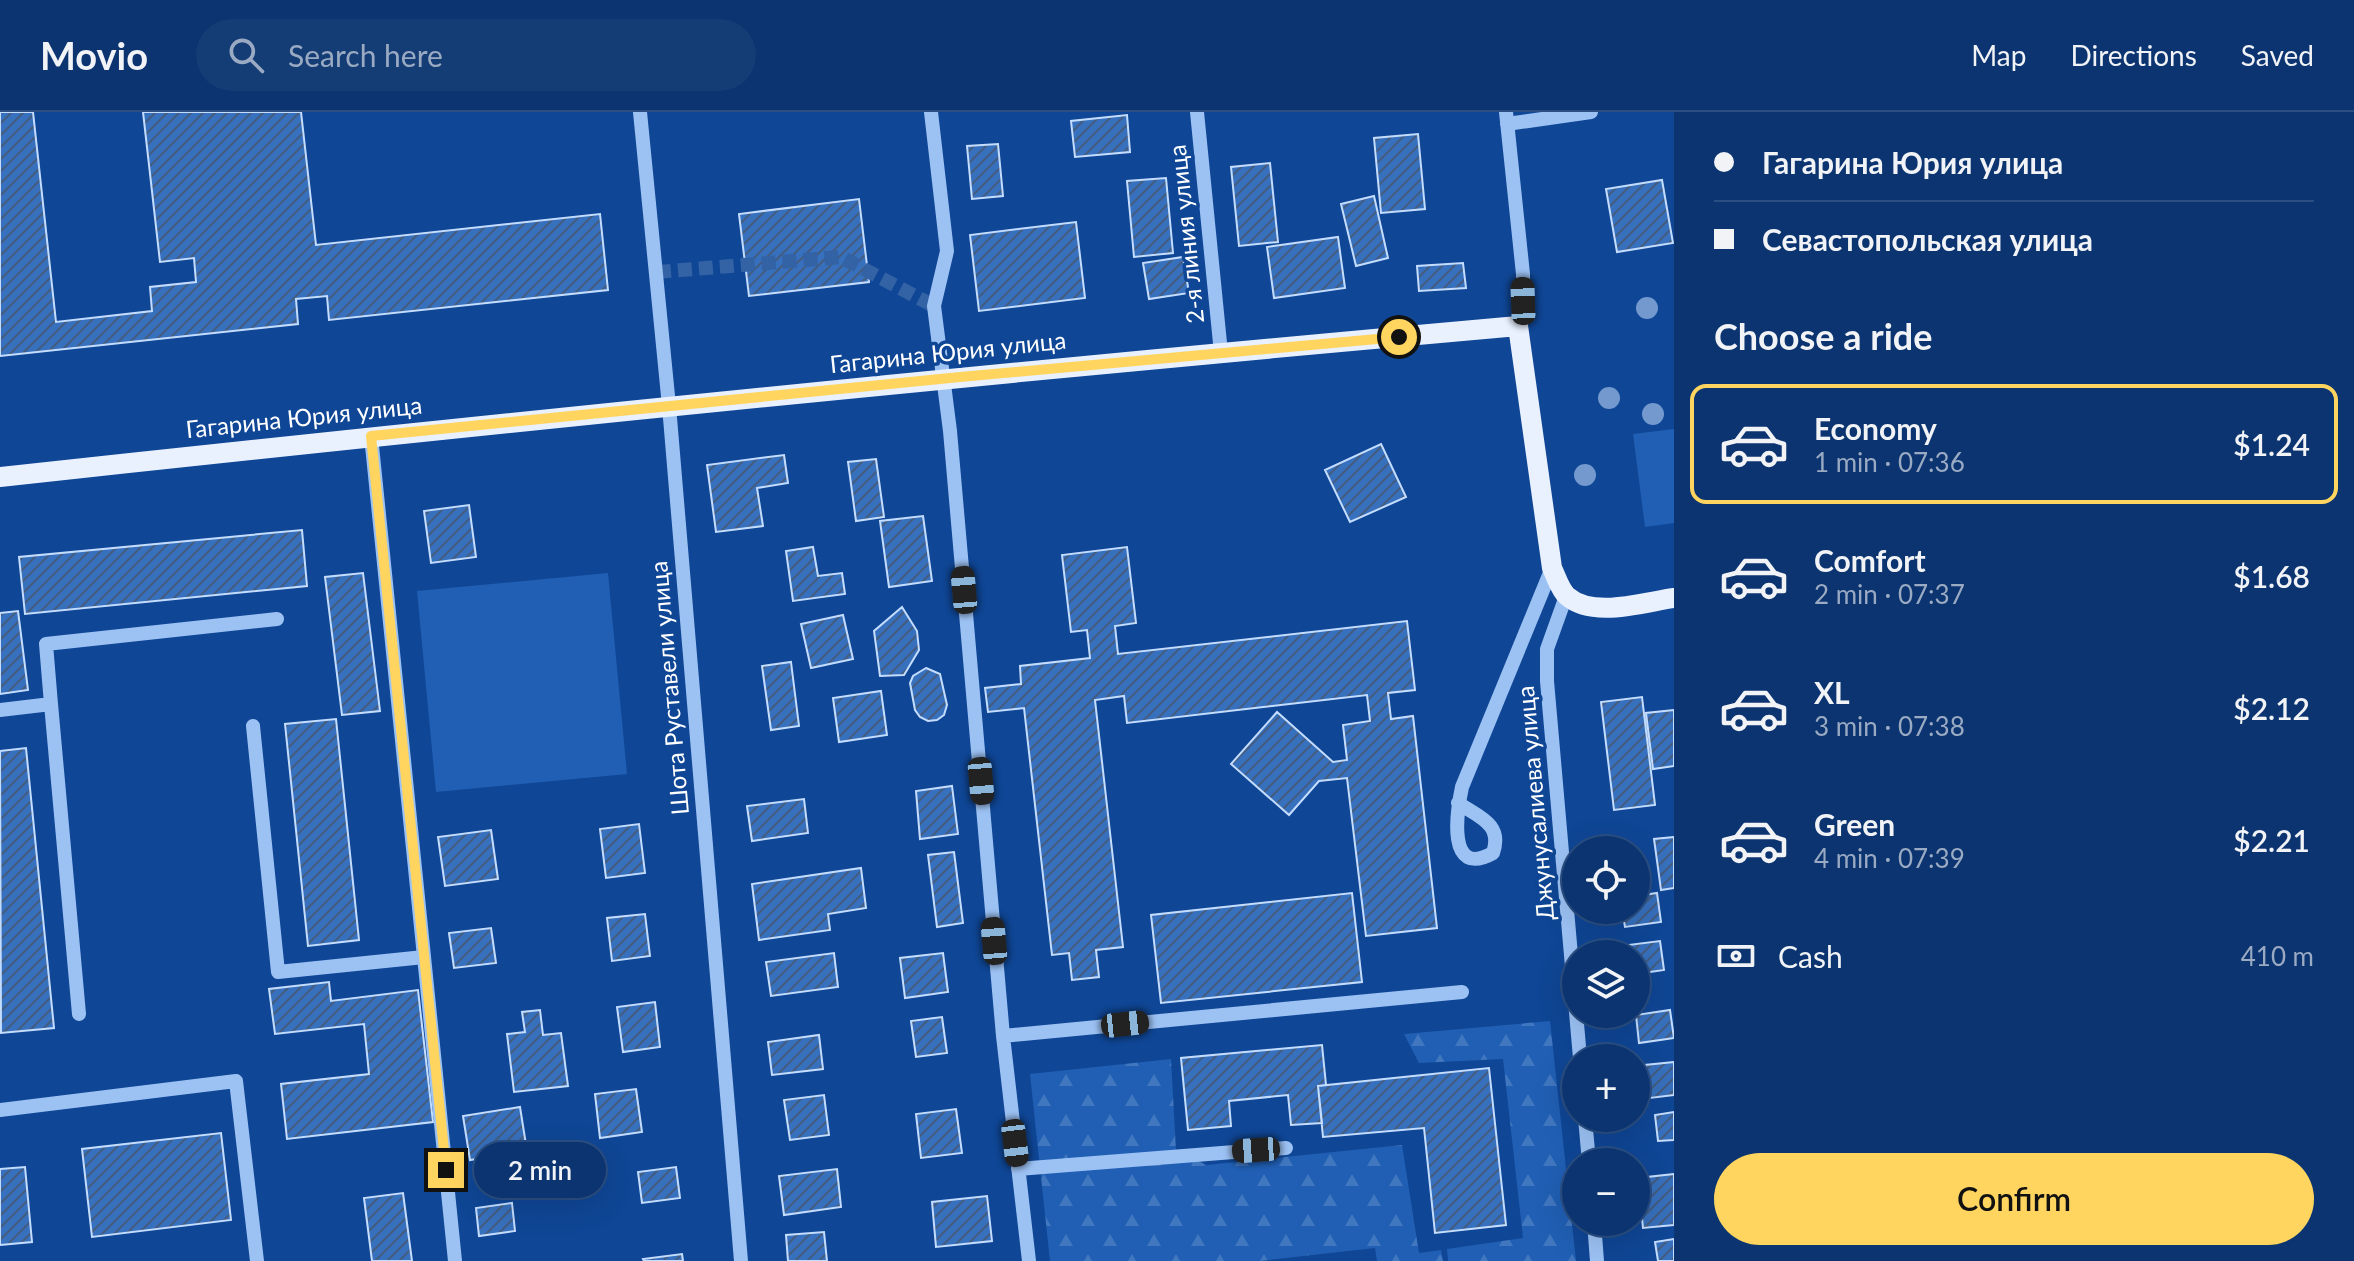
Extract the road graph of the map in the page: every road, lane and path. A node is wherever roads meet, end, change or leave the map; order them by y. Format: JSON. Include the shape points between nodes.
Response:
{"nodes":[{"id":1,"x":640,"y":112,"type":"edge"},
{"id":2,"x":931,"y":112,"type":"edge"},
{"id":3,"x":1197,"y":112,"type":"edge"},
{"id":4,"x":1591,"y":112,"type":"edge"},
{"id":5,"x":1507,"y":118,"type":"edge"},
{"id":6,"x":1518,"y":326,"type":"junction"},
{"id":7,"x":1221,"y":353,"type":"junction"},
{"id":8,"x":943,"y":379,"type":"junction"},
{"id":9,"x":669,"y":406,"type":"junction"},
{"id":10,"x":371,"y":436,"type":"junction"},
{"id":11,"x":0,"y":477,"type":"edge"},
{"id":12,"x":1552,"y":568,"type":"junction"},
{"id":13,"x":1566,"y":596,"type":"junction"},
{"id":14,"x":1674,"y":598,"type":"edge"},
{"id":15,"x":277,"y":619,"type":"dead end"},
{"id":16,"x":51,"y":704,"type":"junction"},
{"id":17,"x":0,"y":710,"type":"edge"},
{"id":18,"x":253,"y":726,"type":"dead end"},
{"id":19,"x":1458,"y":803,"type":"dead end"},
{"id":20,"x":424,"y":957,"type":"junction"},
{"id":21,"x":1462,"y":992,"type":"dead end"},
{"id":22,"x":79,"y":1014,"type":"dead end"},
{"id":23,"x":1003,"y":1036,"type":"junction"},
{"id":24,"x":1579,"y":1044,"type":"edge"},
{"id":25,"x":0,"y":1110,"type":"edge"},
{"id":26,"x":1286,"y":1148,"type":"dead end"},
{"id":27,"x":1018,"y":1169,"type":"junction"},
{"id":28,"x":1595,"y":1236,"type":"edge"},
{"id":29,"x":257,"y":1261,"type":"edge"},
{"id":30,"x":455,"y":1261,"type":"edge"},
{"id":31,"x":741,"y":1261,"type":"edge"},
{"id":32,"x":1029,"y":1261,"type":"edge"},
{"id":33,"x":1597,"y":1261,"type":"edge"}],
"edges":[{"from":1,"to":9,"type":"street","name":"Шота Руставели улица"},
{"from":2,"to":8,"type":"street","via":[[947,251],[934,306]]},
{"from":3,"to":7,"type":"street","name":"2-я линия улица"},
{"from":4,"to":5,"type":"street"},
{"from":5,"to":6,"type":"street","via":[[1523,274]]},
{"from":6,"to":7,"type":"main road","name":"Гагарина Юрия улица"},
{"from":6,"to":12,"type":"main road"},
{"from":7,"to":8,"type":"main road","name":"Гагарина Юрия улица"},
{"from":8,"to":9,"type":"main road","name":"Гагарина Юрия улица"},
{"from":8,"to":23,"type":"street"},
{"from":9,"to":10,"type":"main road","name":"Гагарина Юрия улица"},
{"from":9,"to":31,"type":"street","name":"Шота Руставели улица"},
{"from":10,"to":11,"type":"main road","name":"Гагарина Юрия улица"},
{"from":10,"to":20,"type":"street"},
{"from":12,"to":13,"type":"main road"},
{"from":12,"to":19,"type":"street"},
{"from":13,"to":14,"type":"main road","via":[[1588,607]]},
{"from":13,"to":24,"type":"street","name":"Джунусалиева улица","via":[[1547,649],[1547,681]]},
{"from":15,"to":16,"type":"street","via":[[46,644]]},
{"from":16,"to":17,"type":"street"},
{"from":16,"to":22,"type":"street"},
{"from":18,"to":20,"type":"street","via":[[278,972]]},
{"from":20,"to":30,"type":"street"},
{"from":21,"to":23,"type":"street"},
{"from":23,"to":27,"type":"street"},
{"from":25,"to":29,"type":"street","via":[[236,1081]]},
{"from":26,"to":27,"type":"street"},
{"from":27,"to":32,"type":"street"},
{"from":28,"to":33,"type":"street"}]}
